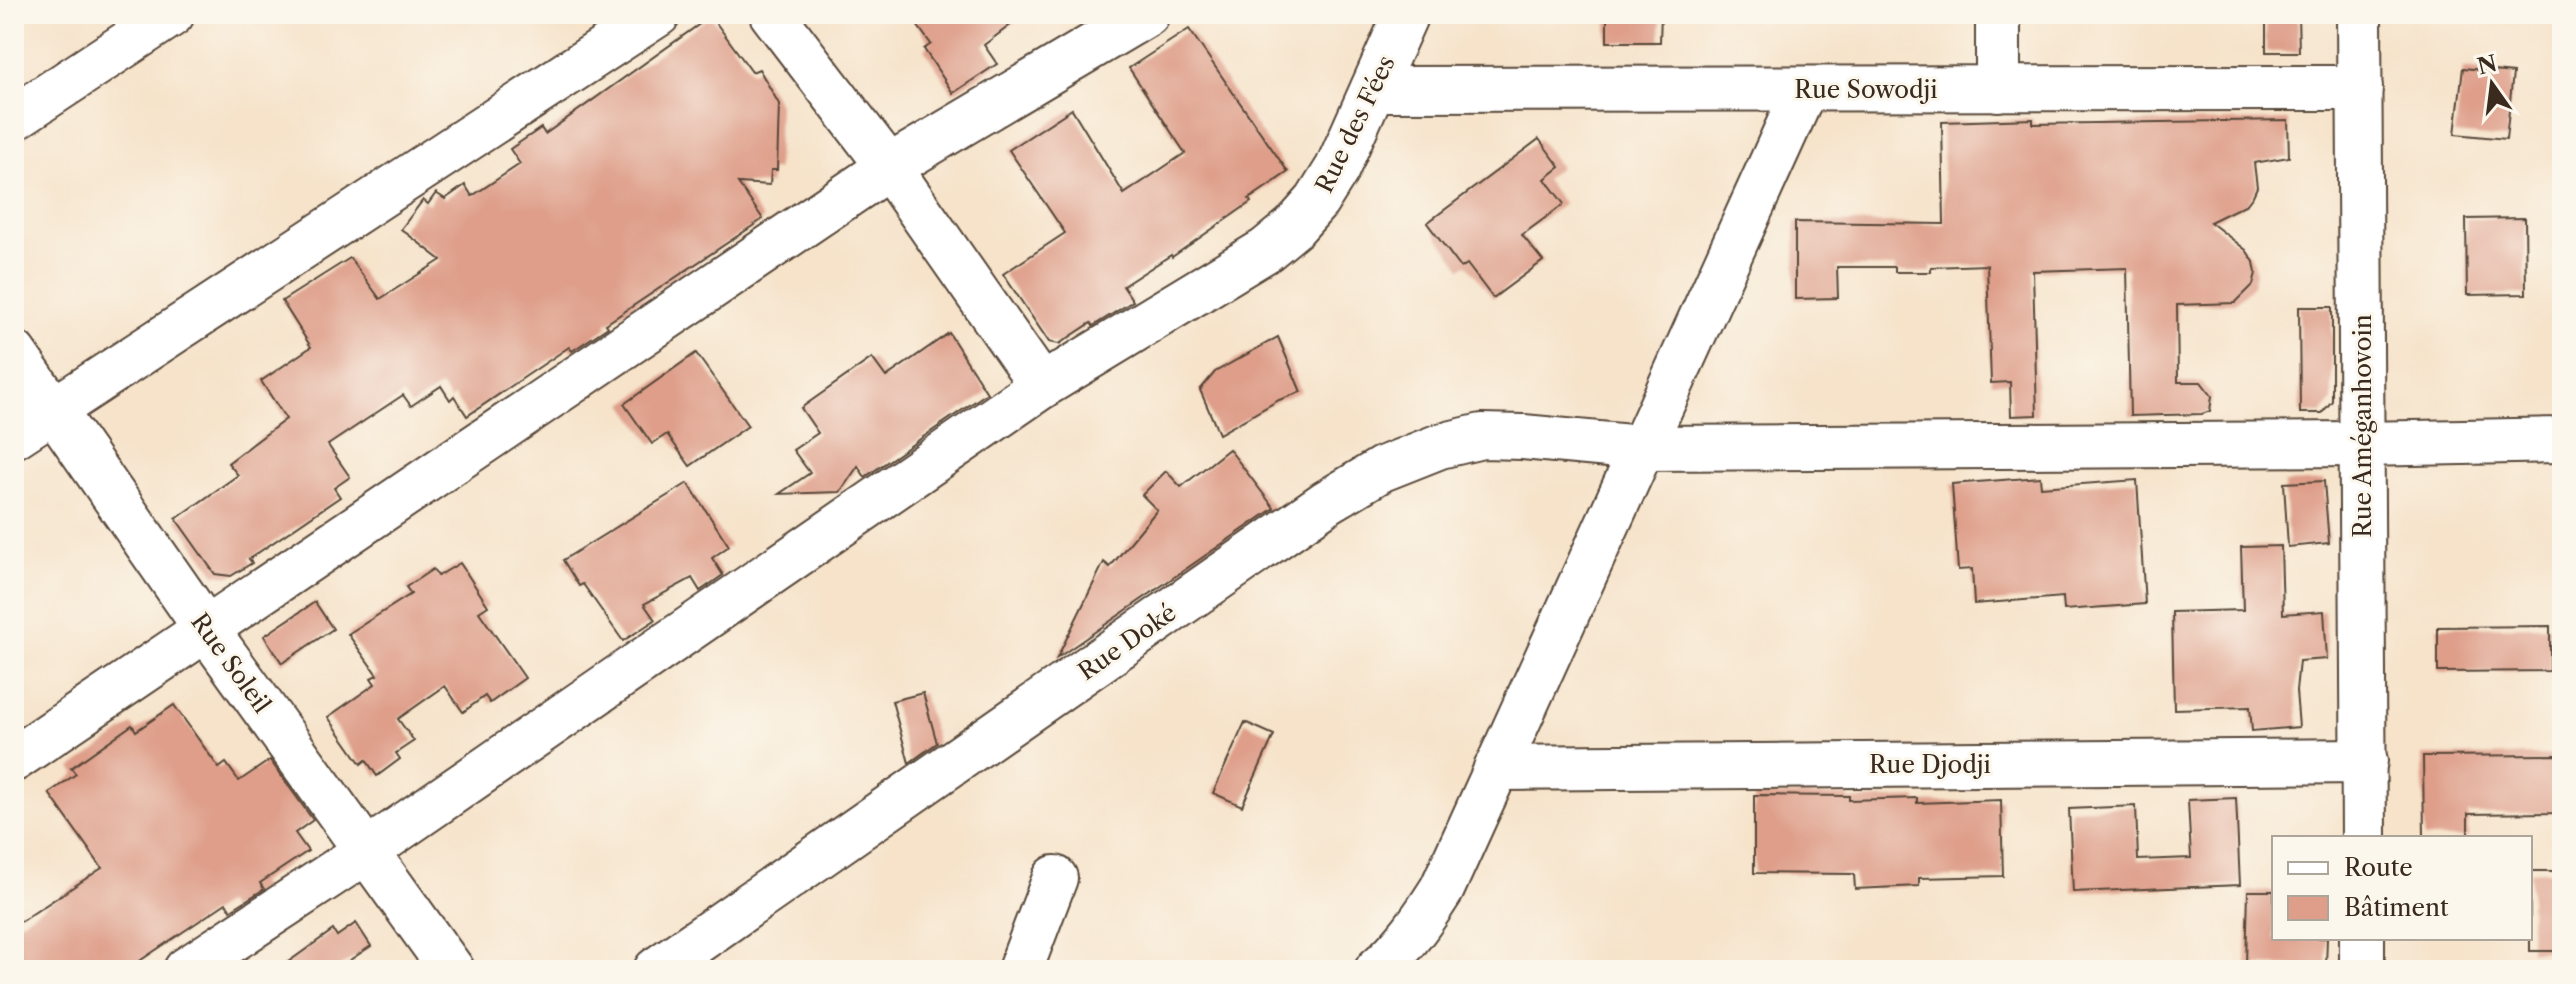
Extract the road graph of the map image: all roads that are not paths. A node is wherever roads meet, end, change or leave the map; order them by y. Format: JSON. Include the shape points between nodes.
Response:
{"nodes":[{"id":1,"x":172,"y":14,"type":"edge"},
{"id":2,"x":658,"y":14,"type":"edge"},
{"id":3,"x":772,"y":14,"type":"edge"},
{"id":4,"x":1147,"y":14,"type":"edge"},
{"id":5,"x":1406,"y":14,"type":"edge"},
{"id":6,"x":1998,"y":14,"type":"edge"},
{"id":7,"x":2359,"y":14,"type":"edge"},
{"id":8,"x":2360,"y":88,"type":"junction"},
{"id":9,"x":1373,"y":89,"type":"junction"},
{"id":10,"x":1805,"y":89,"type":"junction"},
{"id":11,"x":1998,"y":89,"type":"junction"},
{"id":12,"x":14,"y":118,"type":"edge"},
{"id":13,"x":889,"y":167,"type":"junction"},
{"id":14,"x":14,"y":353,"type":"edge"},
{"id":15,"x":1042,"y":386,"type":"junction"},
{"id":16,"x":54,"y":410,"type":"junction"},
{"id":17,"x":14,"y":436,"type":"edge"},
{"id":18,"x":2562,"y":440,"type":"edge"},
{"id":19,"x":2362,"y":444,"type":"junction"},
{"id":20,"x":1641,"y":448,"type":"junction"},
{"id":21,"x":207,"y":630,"type":"junction"},
{"id":22,"x":14,"y":759,"type":"edge"},
{"id":23,"x":2365,"y":761,"type":"junction"},
{"id":24,"x":1496,"y":768,"type":"junction"},
{"id":25,"x":2364,"y":836,"type":"edge"},
{"id":26,"x":367,"y":851,"type":"junction"},
{"id":27,"x":1055,"y":878,"type":"dead end"},
{"id":28,"x":2362,"y":940,"type":"edge"},
{"id":29,"x":186,"y":970,"type":"edge"},
{"id":30,"x":452,"y":970,"type":"edge"},
{"id":31,"x":656,"y":970,"type":"edge"},
{"id":32,"x":1020,"y":970,"type":"edge"},
{"id":33,"x":1377,"y":970,"type":"edge"},
{"id":34,"x":2362,"y":970,"type":"edge"}],
"edges":[{"from":1,"to":12,"type":"street"},
{"from":2,"to":16,"type":"street"},
{"from":3,"to":13,"type":"street"},
{"from":4,"to":13,"type":"street"},
{"from":5,"to":9,"type":"street","name":"Rue des Fées"},
{"from":6,"to":11,"type":"street"},
{"from":7,"to":8,"type":"street","name":"Rue Améganhovoin"},
{"from":8,"to":11,"type":"street","name":"Rue Sowodji"},
{"from":8,"to":19,"type":"street","name":"Rue Améganhovoin"},
{"from":9,"to":10,"type":"street","name":"Rue Sowodji"},
{"from":9,"to":15,"type":"street","name":"Rue des Fées","via":[[1337,169],[1294,227],[1266,250]]},
{"from":10,"to":11,"type":"street","name":"Rue Sowodji"},
{"from":10,"to":20,"type":"street"},
{"from":13,"to":15,"type":"street"},
{"from":13,"to":21,"type":"street"},
{"from":14,"to":16,"type":"street","name":"Rue Soleil"},
{"from":15,"to":26,"type":"street","name":"Rue des Fées"},
{"from":16,"to":17,"type":"street"},
{"from":16,"to":21,"type":"street","name":"Rue Soleil"},
{"from":18,"to":19,"type":"street","name":"Rue Doké"},
{"from":19,"to":20,"type":"street","name":"Rue Doké"},
{"from":19,"to":23,"type":"street","name":"Rue Améganhovoin"},
{"from":20,"to":24,"type":"street"},
{"from":20,"to":31,"type":"street","name":"Rue Doké","via":[[1482,436],[1382,469],[1327,502]]},
{"from":21,"to":22,"type":"street"},
{"from":21,"to":26,"type":"street","name":"Rue Soleil"},
{"from":23,"to":24,"type":"street","name":"Rue Djodji"},
{"from":23,"to":25,"type":"street","name":"Rue Améganhovoin"},
{"from":24,"to":33,"type":"street","via":[[1442,889],[1419,925]]},
{"from":26,"to":29,"type":"street","name":"Rue des Fées"},
{"from":26,"to":30,"type":"street","name":"Rue Soleil"},
{"from":27,"to":32,"type":"street"},
{"from":28,"to":34,"type":"street"}]}
